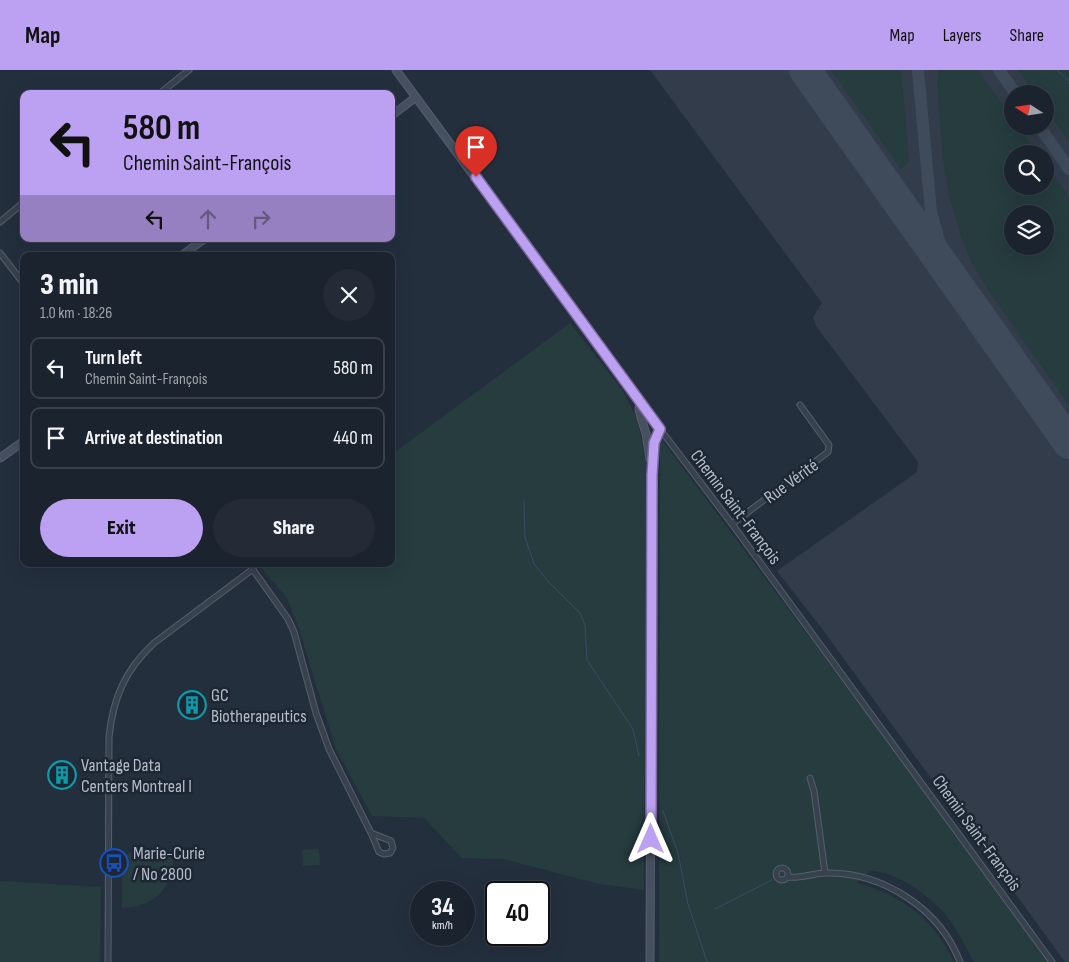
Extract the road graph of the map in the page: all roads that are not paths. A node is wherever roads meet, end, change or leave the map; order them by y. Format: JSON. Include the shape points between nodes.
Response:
{"nodes":[{"id":1,"x":189,"y":70,"type":"edge"},
{"id":2,"x":396,"y":70,"type":"edge"},
{"id":3,"x":164,"y":90,"type":"edge"},
{"id":4,"x":416,"y":97,"type":"junction"},
{"id":5,"x":395,"y":113,"type":"edge"},
{"id":6,"x":20,"y":205,"type":"edge"},
{"id":7,"x":0,"y":222,"type":"edge"},
{"id":8,"x":200,"y":242,"type":"edge"},
{"id":9,"x":186,"y":252,"type":"edge"},
{"id":10,"x":0,"y":253,"type":"edge"},
{"id":11,"x":20,"y":279,"type":"edge"},
{"id":12,"x":640,"y":400,"type":"junction"},
{"id":13,"x":800,"y":405,"type":"dead end"},
{"id":14,"x":660,"y":429,"type":"junction"},
{"id":15,"x":20,"y":444,"type":"edge"},
{"id":16,"x":0,"y":458,"type":"edge"},
{"id":17,"x":652,"y":475,"type":"junction"},
{"id":18,"x":732,"y":524,"type":"junction"},
{"id":19,"x":252,"y":569,"type":"joint"},
{"id":20,"x":810,"y":778,"type":"dead end"},
{"id":21,"x":371,"y":833,"type":"junction"},
{"id":22,"x":825,"y":873,"type":"junction"},
{"id":23,"x":788,"y":877,"type":"dead end"},
{"id":24,"x":108,"y":962,"type":"edge"},
{"id":25,"x":650,"y":962,"type":"edge"},
{"id":26,"x":960,"y":962,"type":"edge"},
{"id":27,"x":1052,"y":962,"type":"edge"}],
"edges":[{"from":1,"to":3,"type":"street"},
{"from":2,"to":4,"type":"street","name":"Chemin Saint-François"},
{"from":4,"to":5,"type":"street"},
{"from":4,"to":12,"type":"street","name":"Chemin Saint-François"},
{"from":6,"to":7,"type":"street"},
{"from":8,"to":9,"type":"street"},
{"from":10,"to":11,"type":"street"},
{"from":12,"to":14,"type":"street","name":"Chemin Saint-François"},
{"from":12,"to":17,"type":"street","via":[[639,410]]},
{"from":13,"to":18,"type":"street","name":"Rue Vérité","via":[[829,445],[828,452]]},
{"from":14,"to":17,"type":"street","via":[[654,443]]},
{"from":14,"to":18,"type":"street","name":"Chemin Saint-François"},
{"from":15,"to":16,"type":"street"},
{"from":17,"to":25,"type":"street"},
{"from":18,"to":27,"type":"street","name":"Chemin Saint-François"},
{"from":19,"to":21,"type":"street","via":[[282,608],[291,626],[329,749]]},
{"from":19,"to":24,"type":"street","via":[[154,643],[139,657],[120,686],[109,737]]},
{"from":20,"to":22,"type":"street"},
{"from":21,"to":21,"type":"street","via":[[379,852],[392,851],[391,841]]},
{"from":22,"to":23,"type":"street"},
{"from":22,"to":26,"type":"street","via":[[858,876],[898,891],[935,921]]}]}
